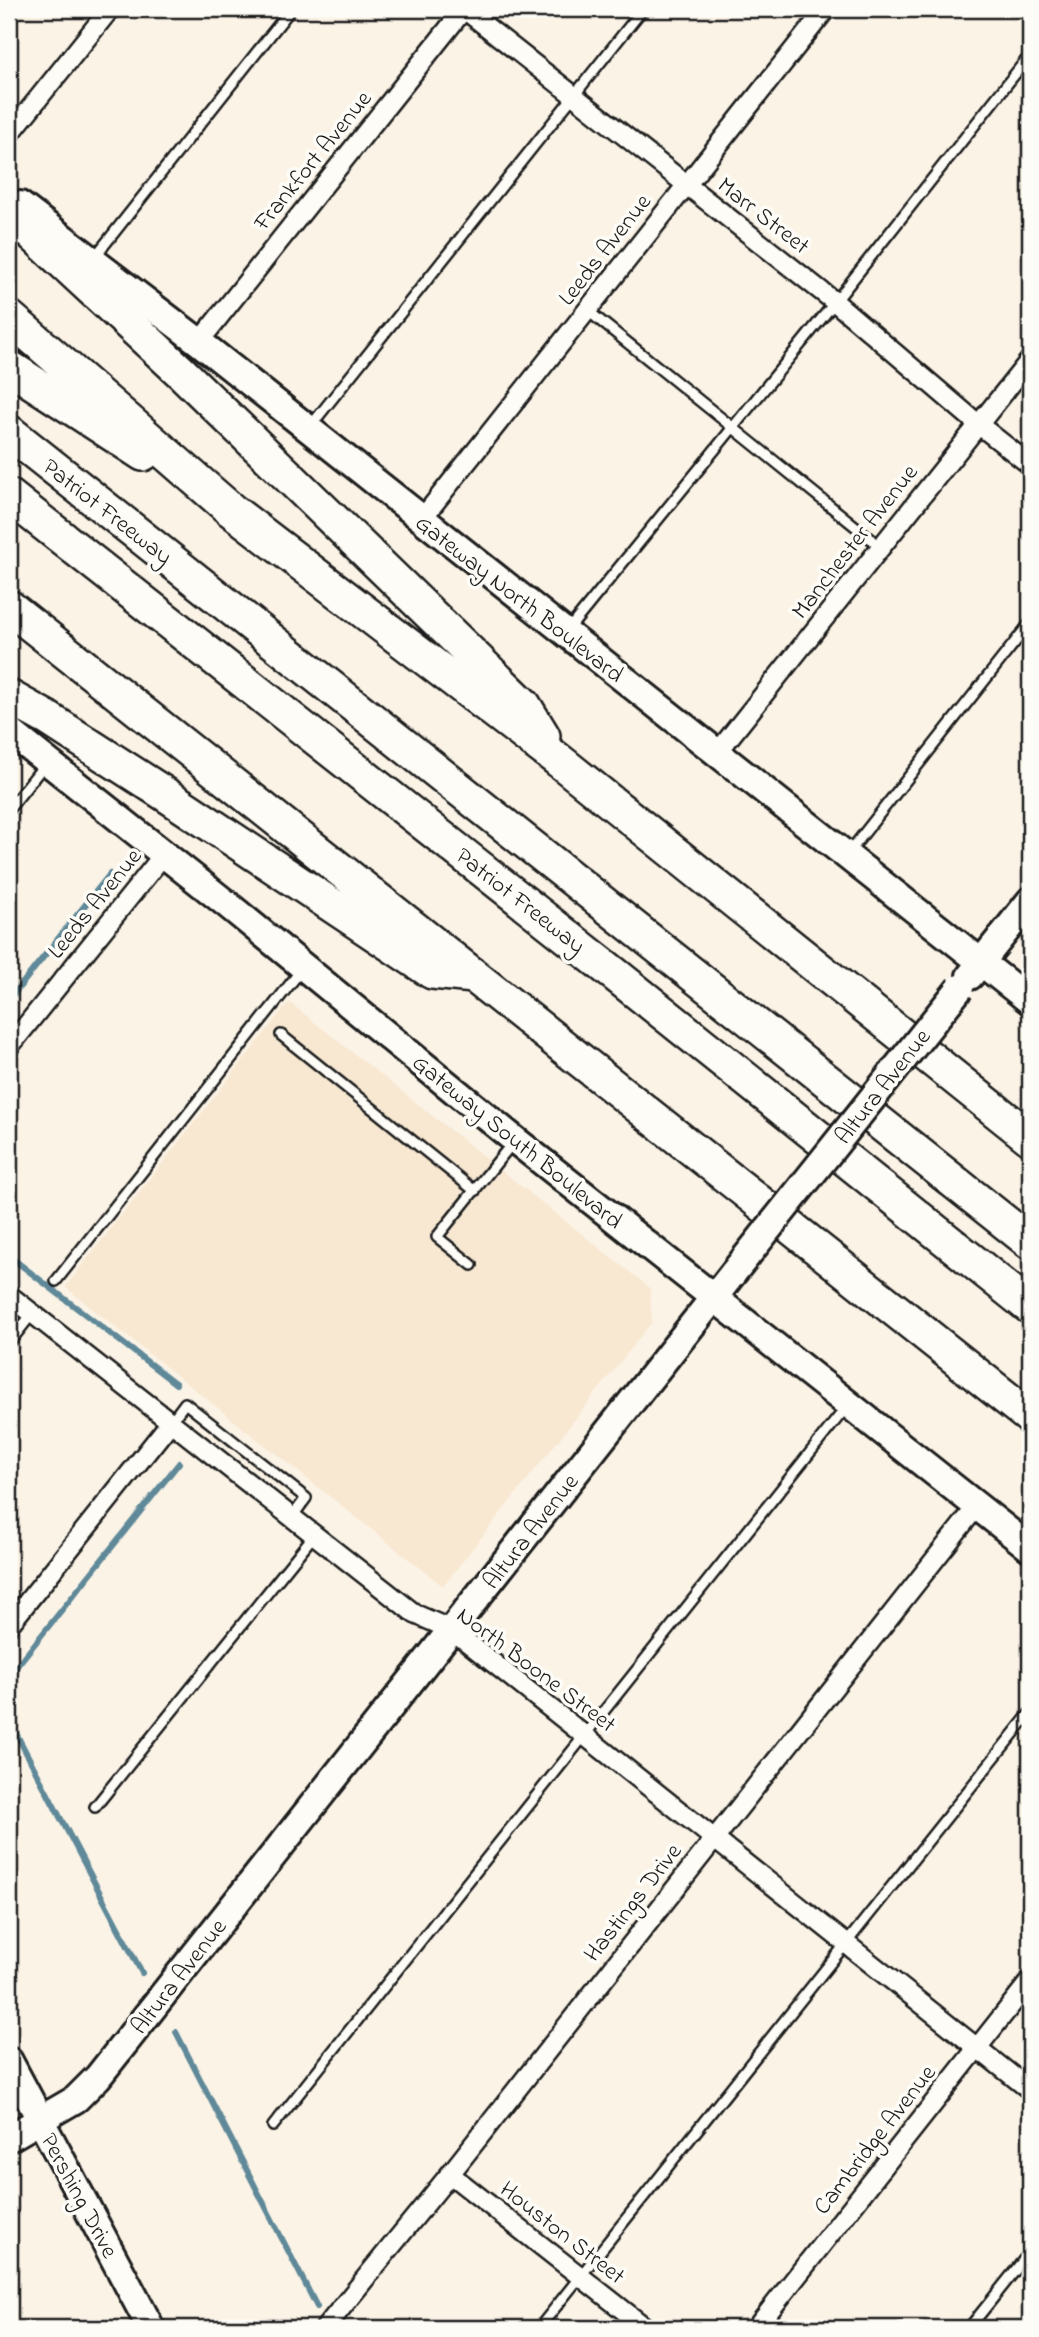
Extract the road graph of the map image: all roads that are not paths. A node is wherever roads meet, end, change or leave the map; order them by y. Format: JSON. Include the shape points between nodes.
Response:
{"nodes":[{"id":1,"x":110,"y":9,"type":"edge"},
{"id":2,"x":291,"y":9,"type":"edge"},
{"id":3,"x":464,"y":9,"type":"edge"},
{"id":4,"x":643,"y":9,"type":"edge"},
{"id":5,"x":826,"y":9,"type":"edge"},
{"id":6,"x":1030,"y":55,"type":"edge"},
{"id":7,"x":573,"y":96,"type":"junction"},
{"id":8,"x":9,"y":135,"type":"edge"},
{"id":9,"x":686,"y":185,"type":"junction"},
{"id":10,"x":9,"y":196,"type":"edge"},
{"id":11,"x":9,"y":212,"type":"edge"},
{"id":12,"x":93,"y":260,"type":"junction"},
{"id":13,"x":835,"y":302,"type":"junction"},
{"id":14,"x":587,"y":310,"type":"junction"},
{"id":15,"x":9,"y":317,"type":"edge"},
{"id":16,"x":199,"y":342,"type":"junction"},
{"id":17,"x":1030,"y":360,"type":"edge"},
{"id":18,"x":9,"y":367,"type":"edge"},
{"id":19,"x":978,"y":424,"type":"junction"},
{"id":20,"x":733,"y":427,"type":"junction"},
{"id":21,"x":308,"y":429,"type":"junction"},
{"id":22,"x":9,"y":432,"type":"edge"},
{"id":23,"x":1030,"y":465,"type":"edge"},
{"id":24,"x":9,"y":496,"type":"edge"},
{"id":25,"x":231,"y":510,"type":"junction"},
{"id":26,"x":421,"y":520,"type":"junction"},
{"id":27,"x":881,"y":547,"type":"junction"},
{"id":28,"x":9,"y":607,"type":"edge"},
{"id":29,"x":1030,"y":623,"type":"edge"},
{"id":30,"x":565,"y":634,"type":"junction"},
{"id":31,"x":9,"y":697,"type":"edge"},
{"id":32,"x":9,"y":731,"type":"edge"},
{"id":33,"x":718,"y":753,"type":"junction"},
{"id":34,"x":557,"y":759,"type":"junction"},
{"id":35,"x":47,"y":761,"type":"junction"},
{"id":36,"x":9,"y":809,"type":"edge"},
{"id":37,"x":164,"y":854,"type":"junction"},
{"id":38,"x":846,"y":856,"type":"junction"},
{"id":39,"x":1030,"y":901,"type":"edge"},
{"id":40,"x":980,"y":964,"type":"junction"},
{"id":41,"x":303,"y":967,"type":"junction"},
{"id":42,"x":475,"y":976,"type":"junction"},
{"id":43,"x":1030,"y":1001,"type":"edge"},
{"id":44,"x":281,"y":1035,"type":"dead end"},
{"id":45,"x":9,"y":1047,"type":"edge"},
{"id":46,"x":1030,"y":1138,"type":"edge"},
{"id":47,"x":516,"y":1140,"type":"junction"},
{"id":48,"x":475,"y":1191,"type":"junction"},
{"id":49,"x":1030,"y":1242,"type":"edge"},
{"id":50,"x":472,"y":1265,"type":"dead end"},
{"id":51,"x":56,"y":1281,"type":"dead end"},
{"id":52,"x":9,"y":1295,"type":"edge"},
{"id":53,"x":713,"y":1298,"type":"junction"},
{"id":54,"x":1030,"y":1307,"type":"edge"},
{"id":55,"x":32,"y":1314,"type":"junction"},
{"id":56,"x":9,"y":1343,"type":"edge"},
{"id":57,"x":848,"y":1405,"type":"junction"},
{"id":58,"x":1030,"y":1417,"type":"edge"},
{"id":59,"x":170,"y":1423,"type":"junction"},
{"id":60,"x":977,"y":1506,"type":"junction"},
{"id":61,"x":292,"y":1517,"type":"junction"},
{"id":62,"x":314,"y":1535,"type":"junction"},
{"id":63,"x":1030,"y":1548,"type":"edge"},
{"id":64,"x":9,"y":1625,"type":"edge"},
{"id":65,"x":452,"y":1629,"type":"junction"},
{"id":66,"x":1030,"y":1713,"type":"edge"},
{"id":67,"x":584,"y":1735,"type":"junction"},
{"id":68,"x":95,"y":1808,"type":"dead end"},
{"id":69,"x":714,"y":1838,"type":"junction"},
{"id":70,"x":846,"y":1944,"type":"junction"},
{"id":71,"x":1030,"y":1981,"type":"edge"},
{"id":72,"x":977,"y":2047,"type":"junction"},
{"id":73,"x":9,"y":2062,"type":"edge"},
{"id":74,"x":1030,"y":2090,"type":"edge"},
{"id":75,"x":40,"y":2121,"type":"junction"},
{"id":76,"x":272,"y":2126,"type":"dead end"},
{"id":77,"x":9,"y":2138,"type":"edge"},
{"id":78,"x":450,"y":2174,"type":"junction"},
{"id":79,"x":1030,"y":2252,"type":"edge"},
{"id":80,"x":581,"y":2276,"type":"junction"},
{"id":81,"x":151,"y":2328,"type":"edge"},
{"id":82,"x":326,"y":2328,"type":"edge"},
{"id":83,"x":539,"y":2328,"type":"edge"},
{"id":84,"x":646,"y":2328,"type":"edge"},
{"id":85,"x":756,"y":2328,"type":"edge"},
{"id":86,"x":969,"y":2328,"type":"edge"}],
"edges":[{"from":1,"to":8,"type":"street"},
{"from":2,"to":12,"type":"lane"},
{"from":3,"to":7,"type":"street","name":"Marr Street"},
{"from":3,"to":16,"type":"street","name":"Frankfort Avenue"},
{"from":4,"to":7,"type":"lane"},
{"from":5,"to":9,"type":"street","name":"Leeds Avenue"},
{"from":6,"to":13,"type":"lane"},
{"from":7,"to":9,"type":"street","name":"Marr Street"},
{"from":7,"to":21,"type":"lane"},
{"from":9,"to":13,"type":"street","name":"Marr Street"},
{"from":9,"to":14,"type":"street","name":"Leeds Avenue"},
{"from":10,"to":12,"type":"main road","name":"Gateway North Boulevard"},
{"from":11,"to":34,"type":"highway","via":[[524,705]]},
{"from":12,"to":16,"type":"main road","name":"Gateway North Boulevard"},
{"from":13,"to":19,"type":"street","name":"Marr Street"},
{"from":13,"to":20,"type":"lane"},
{"from":14,"to":20,"type":"lane"},
{"from":14,"to":26,"type":"street","name":"Leeds Avenue"},
{"from":15,"to":25,"type":"highway"},
{"from":16,"to":21,"type":"main road","name":"Gateway North Boulevard"},
{"from":17,"to":19,"type":"street","name":"Manchester Avenue"},
{"from":18,"to":25,"type":"highway"},
{"from":19,"to":23,"type":"street","name":"Marr Street"},
{"from":19,"to":27,"type":"street","name":"Manchester Avenue"},
{"from":20,"to":27,"type":"lane"},
{"from":20,"to":30,"type":"lane"},
{"from":21,"to":26,"type":"main road","name":"Gateway North Boulevard"},
{"from":22,"to":49,"type":"highway","name":"Patriot Freeway"},
{"from":24,"to":54,"type":"highway","name":"Patriot Freeway"},
{"from":25,"to":34,"type":"highway"},
{"from":26,"to":30,"type":"main road","name":"Gateway North Boulevard"},
{"from":27,"to":33,"type":"street","name":"Manchester Avenue"},
{"from":28,"to":42,"type":"highway"},
{"from":29,"to":38,"type":"lane"},
{"from":30,"to":33,"type":"main road","name":"Gateway North Boulevard"},
{"from":31,"to":42,"type":"highway","via":[[165,794],[432,972]]},
{"from":32,"to":35,"type":"main road","name":"Gateway South Boulevard"},
{"from":33,"to":38,"type":"main road","name":"Gateway North Boulevard"},
{"from":34,"to":46,"type":"highway"},
{"from":35,"to":36,"type":"lane"},
{"from":35,"to":37,"type":"main road","name":"Gateway South Boulevard"},
{"from":37,"to":41,"type":"main road","name":"Gateway South Boulevard"},
{"from":37,"to":45,"type":"street","name":"Leeds Avenue"},
{"from":38,"to":40,"type":"main road","name":"Gateway North Boulevard"},
{"from":39,"to":40,"type":"main road","name":"Altura Avenue"},
{"from":40,"to":43,"type":"main road","name":"Gateway North Boulevard"},
{"from":40,"to":53,"type":"main road","name":"Altura Avenue","bridge":true},
{"from":41,"to":47,"type":"main road","name":"Gateway South Boulevard"},
{"from":41,"to":51,"type":"lane"},
{"from":42,"to":58,"type":"highway"},
{"from":44,"to":48,"type":"lane"},
{"from":47,"to":48,"type":"lane"},
{"from":47,"to":53,"type":"main road","name":"Gateway South Boulevard"},
{"from":48,"to":50,"type":"lane","via":[[438,1237]]},
{"from":52,"to":55,"type":"street","name":"North Boone Street"},
{"from":53,"to":57,"type":"main road","name":"Gateway South Boulevard"},
{"from":53,"to":65,"type":"main road","name":"Altura Avenue"},
{"from":55,"to":56,"type":"lane"},
{"from":55,"to":59,"type":"street","name":"North Boone Street"},
{"from":57,"to":60,"type":"main road","name":"Gateway South Boulevard"},
{"from":57,"to":67,"type":"lane"},
{"from":59,"to":61,"type":"street","name":"North Boone Street"},
{"from":59,"to":61,"type":"lane","via":[[185,1403],[306,1498]]},
{"from":59,"to":64,"type":"street"},
{"from":60,"to":63,"type":"main road","name":"Gateway South Boulevard"},
{"from":60,"to":69,"type":"street","name":"Hastings Drive"},
{"from":61,"to":62,"type":"street","name":"North Boone Street"},
{"from":62,"to":65,"type":"street","name":"North Boone Street","via":[[415,1614]]},
{"from":62,"to":68,"type":"lane"},
{"from":65,"to":67,"type":"street","name":"North Boone Street"},
{"from":65,"to":75,"type":"main road","name":"Altura Avenue","via":[[98,2077],[76,2099]]},
{"from":66,"to":70,"type":"lane"},
{"from":67,"to":69,"type":"street","name":"North Boone Street"},
{"from":67,"to":76,"type":"lane"},
{"from":69,"to":70,"type":"street","name":"North Boone Street"},
{"from":69,"to":78,"type":"street","name":"Hastings Drive"},
{"from":70,"to":72,"type":"street","name":"North Boone Street"},
{"from":70,"to":80,"type":"lane"},
{"from":71,"to":72,"type":"street","name":"Cambridge Avenue"},
{"from":72,"to":74,"type":"street","name":"North Boone Street"},
{"from":72,"to":85,"type":"street","name":"Cambridge Avenue"},
{"from":73,"to":75,"type":"main road","name":"Pershing Drive"},
{"from":75,"to":77,"type":"main road","name":"Altura Avenue"},
{"from":75,"to":81,"type":"main road","name":"Pershing Drive"},
{"from":78,"to":80,"type":"street","name":"Houston Street"},
{"from":78,"to":82,"type":"street","name":"Hastings Drive"},
{"from":79,"to":86,"type":"lane"},
{"from":80,"to":83,"type":"lane"},
{"from":80,"to":84,"type":"street","name":"Houston Street"}]}
